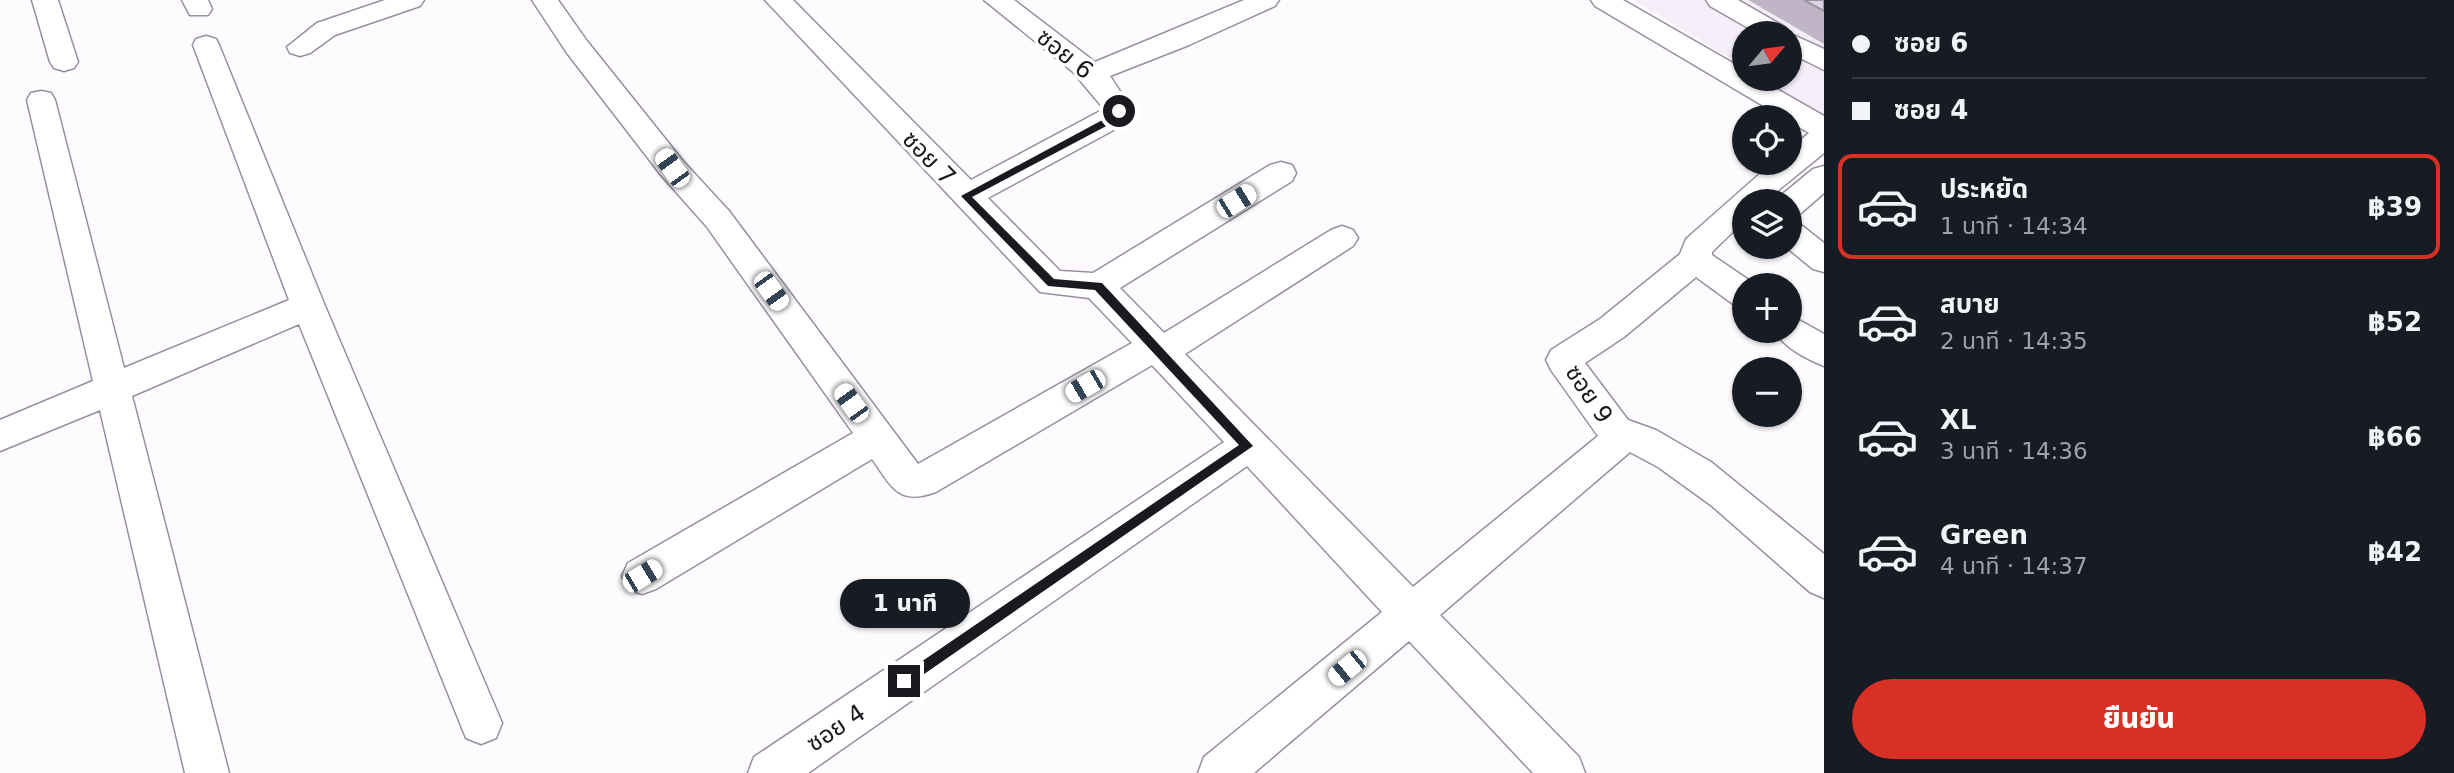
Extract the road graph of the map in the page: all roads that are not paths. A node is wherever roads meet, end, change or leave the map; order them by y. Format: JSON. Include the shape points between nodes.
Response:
{"nodes":[{"id":1,"x":45,"y":0,"type":"edge"},
{"id":2,"x":411,"y":0,"type":"edge"},
{"id":3,"x":545,"y":0,"type":"edge"},
{"id":4,"x":778,"y":0,"type":"edge"},
{"id":5,"x":997,"y":0,"type":"edge"},
{"id":6,"x":1266,"y":0,"type":"edge"},
{"id":7,"x":1604,"y":0,"type":"edge"},
{"id":8,"x":1719,"y":0,"type":"edge"},
{"id":9,"x":1755,"y":21,"type":"edge"},
{"id":10,"x":206,"y":45,"type":"dead end"},
{"id":11,"x":300,"y":47,"type":"dead end"},
{"id":12,"x":1802,"y":48,"type":"edge"},
{"id":13,"x":1824,"y":61,"type":"edge"},
{"id":14,"x":64,"y":62,"type":"dead end"},
{"id":15,"x":1091,"y":73,"type":"junction"},
{"id":16,"x":41,"y":100,"type":"dead end"},
{"id":17,"x":1824,"y":129,"type":"edge"},
{"id":18,"x":1824,"y":136,"type":"edge"},
{"id":19,"x":1281,"y":173,"type":"dead end"},
{"id":20,"x":1824,"y":177,"type":"edge"},
{"id":21,"x":1761,"y":189,"type":"edge"},
{"id":22,"x":1802,"y":195,"type":"edge"},
{"id":23,"x":966,"y":196,"type":"junction"},
{"id":24,"x":1732,"y":214,"type":"edge"},
{"id":25,"x":1342,"y":238,"type":"dead end"},
{"id":26,"x":1802,"y":243,"type":"edge"},
{"id":27,"x":1695,"y":260,"type":"junction"},
{"id":28,"x":1824,"y":260,"type":"edge"},
{"id":29,"x":1098,"y":286,"type":"junction"},
{"id":30,"x":1732,"y":286,"type":"edge"},
{"id":31,"x":308,"y":306,"type":"junction"},
{"id":32,"x":1802,"y":336,"type":"edge"},
{"id":33,"x":1157,"y":350,"type":"junction"},
{"id":34,"x":1824,"y":352,"type":"edge"},
{"id":35,"x":110,"y":388,"type":"junction"},
{"id":36,"x":1615,"y":431,"type":"junction"},
{"id":37,"x":0,"y":436,"type":"edge"},
{"id":38,"x":876,"y":439,"type":"junction"},
{"id":39,"x":1247,"y":446,"type":"junction"},
{"id":40,"x":642,"y":576,"type":"dead end"},
{"id":41,"x":1824,"y":579,"type":"edge"},
{"id":42,"x":1411,"y":616,"type":"junction"},
{"id":43,"x":481,"y":723,"type":"dead end"},
{"id":44,"x":207,"y":773,"type":"edge"},
{"id":45,"x":770,"y":773,"type":"edge"},
{"id":46,"x":1220,"y":773,"type":"edge"},
{"id":47,"x":1563,"y":773,"type":"edge"}],
"edges":[{"from":1,"to":14,"type":"street"},
{"from":2,"to":11,"type":"street","via":[[326,29]]},
{"from":3,"to":38,"type":"street","via":[[576,47],[718,219]]},
{"from":4,"to":23,"type":"street","name":"ซอย 7"},
{"from":5,"to":15,"type":"street","name":"ซอย 6"},
{"from":6,"to":15,"type":"street"},
{"from":7,"to":17,"type":"street"},
{"from":8,"to":9,"type":"street"},
{"from":10,"to":31,"type":"street"},
{"from":12,"to":13,"type":"street"},
{"from":15,"to":23,"type":"street","name":"ซอย 6","via":[[1114,97],[1119,111],[1111,120]]},
{"from":16,"to":35,"type":"street"},
{"from":18,"to":21,"type":"street","name":"ซอย 9"},
{"from":19,"to":29,"type":"street"},
{"from":20,"to":22,"type":"street"},
{"from":23,"to":29,"type":"street","name":"ซอย 7","via":[[1052,283]]},
{"from":24,"to":27,"type":"street","name":"ซอย 9","via":[[1697,247]]},
{"from":25,"to":33,"type":"street"},
{"from":26,"to":28,"type":"street"},
{"from":27,"to":30,"type":"street"},
{"from":27,"to":36,"type":"street","name":"ซอย 9","via":[[1612,328],[1563,360]]},
{"from":29,"to":33,"type":"street"},
{"from":31,"to":35,"type":"street"},
{"from":31,"to":43,"type":"street"},
{"from":32,"to":34,"type":"street"},
{"from":33,"to":38,"type":"street","via":[[923,480],[909,481]]},
{"from":33,"to":39,"type":"street"},
{"from":35,"to":37,"type":"street"},
{"from":35,"to":44,"type":"street"},
{"from":36,"to":41,"type":"street","via":[[1654,444],[1684,465]]},
{"from":36,"to":42,"type":"street","name":"ซอย 9","via":[[1617,443]]},
{"from":38,"to":40,"type":"street"},
{"from":39,"to":42,"type":"street"},
{"from":39,"to":45,"type":"street","name":"ซอย 4"},
{"from":42,"to":46,"type":"street"},
{"from":42,"to":47,"type":"street"}]}
